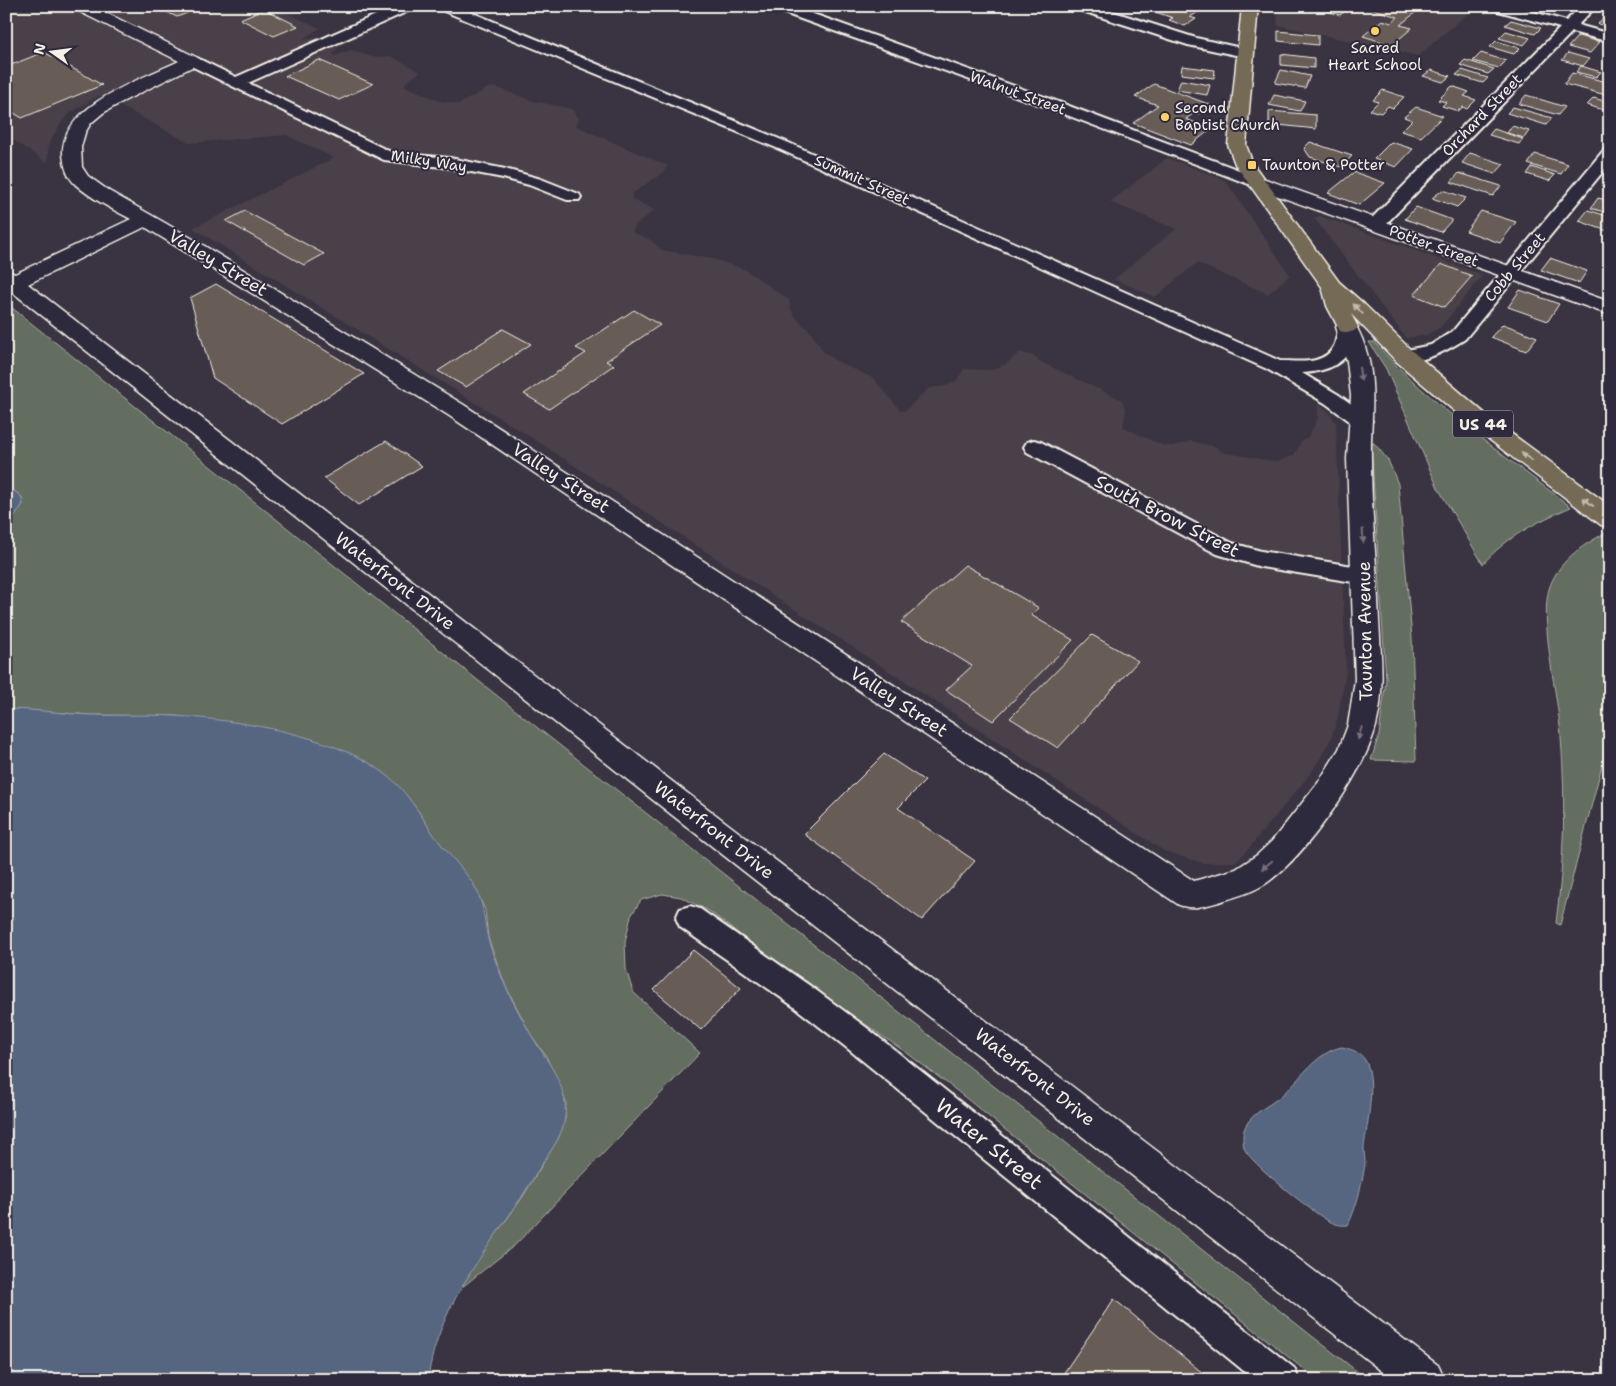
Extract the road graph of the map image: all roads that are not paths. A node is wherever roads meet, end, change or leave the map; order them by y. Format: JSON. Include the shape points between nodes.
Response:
{"nodes":[{"id":1,"x":79,"y":6,"type":"edge"},
{"id":2,"x":408,"y":6,"type":"edge"},
{"id":3,"x":444,"y":6,"type":"edge"},
{"id":4,"x":778,"y":6,"type":"edge"},
{"id":5,"x":1081,"y":6,"type":"edge"},
{"id":6,"x":1250,"y":6,"type":"edge"},
{"id":7,"x":1496,"y":6,"type":"edge"},
{"id":8,"x":1589,"y":6,"type":"edge"},
{"id":9,"x":1569,"y":27,"type":"junction"},
{"id":10,"x":1610,"y":38,"type":"edge"},
{"id":11,"x":1246,"y":53,"type":"junction"},
{"id":12,"x":192,"y":61,"type":"junction"},
{"id":13,"x":237,"y":82,"type":"junction"},
{"id":14,"x":1610,"y":153,"type":"edge"},
{"id":15,"x":1257,"y":182,"type":"junction"},
{"id":16,"x":573,"y":198,"type":"dead end"},
{"id":17,"x":145,"y":220,"type":"junction"},
{"id":18,"x":1375,"y":225,"type":"junction"},
{"id":19,"x":1510,"y":273,"type":"junction"},
{"id":20,"x":10,"y":280,"type":"edge"},
{"id":21,"x":1332,"y":286,"type":"junction"},
{"id":22,"x":1610,"y":309,"type":"edge"},
{"id":23,"x":1348,"y":327,"type":"junction"},
{"id":24,"x":1404,"y":356,"type":"junction"},
{"id":25,"x":1274,"y":365,"type":"junction"},
{"id":26,"x":1362,"y":421,"type":"junction"},
{"id":27,"x":1034,"y":447,"type":"dead end"},
{"id":28,"x":1610,"y":519,"type":"edge"},
{"id":29,"x":1365,"y":576,"type":"junction"},
{"id":30,"x":1190,"y":895,"type":"joint"},
{"id":31,"x":690,"y":918,"type":"dead end"},
{"id":32,"x":1282,"y":1380,"type":"edge"},
{"id":33,"x":1425,"y":1380,"type":"edge"}],
"edges":[{"from":1,"to":12,"type":"street"},
{"from":2,"to":13,"type":"street"},
{"from":3,"to":25,"type":"street","name":"Summit Street","via":[[811,158]]},
{"from":4,"to":15,"type":"street","name":"Walnut Street"},
{"from":5,"to":11,"type":"street","via":[[1193,42]]},
{"from":6,"to":11,"type":"highway","name":"Taunton Avenue","number":"US 44"},
{"from":7,"to":9,"type":"street"},
{"from":8,"to":9,"type":"street","name":"Orchard Street"},
{"from":9,"to":10,"type":"street"},
{"from":9,"to":18,"type":"street","name":"Orchard Street"},
{"from":11,"to":15,"type":"highway","name":"Taunton Avenue","number":"US 44","via":[[1237,145],[1240,157]]},
{"from":12,"to":13,"type":"street","name":"Milky Way"},
{"from":12,"to":17,"type":"street","name":"Valley Street","via":[[97,109],[84,120],[73,140],[72,161],[81,180]]},
{"from":13,"to":16,"type":"street","name":"Milky Way","via":[[390,157],[450,163],[505,174]]},
{"from":14,"to":19,"type":"street","name":"Cobb Street"},
{"from":15,"to":18,"type":"street","name":"Potter Street"},
{"from":15,"to":21,"type":"highway","name":"Taunton Avenue","number":"US 44"},
{"from":17,"to":20,"type":"street"},
{"from":17,"to":30,"type":"street","name":"Valley Street","via":[[456,410]]},
{"from":18,"to":19,"type":"street","name":"Potter Street"},
{"from":19,"to":22,"type":"street","name":"Potter Street"},
{"from":19,"to":24,"type":"street","name":"Cobb Street","via":[[1452,341],[1437,349]]},
{"from":20,"to":33,"type":"street","name":"Waterfront Drive","via":[[668,795]]},
{"from":21,"to":23,"type":"highway","name":"Taunton Avenue","number":"US 44","via":[[1337,306]]},
{"from":24,"to":21,"type":"highway","name":"Taunton Avenue","number":"US 44","one_way":true},
{"from":23,"to":25,"type":"street","name":"Summit Street","via":[[1344,347],[1327,362],[1296,368]]},
{"from":23,"to":26,"type":"street","name":"Taunton Avenue","one_way":true,"via":[[1360,372]]},
{"from":28,"to":24,"type":"highway","number":"US 44","one_way":true,"via":[[1458,404]]},
{"from":25,"to":26,"type":"street","name":"Summit Street","via":[[1332,398]]},
{"from":26,"to":29,"type":"street","name":"Taunton Avenue","one_way":true,"via":[[1359,459]]},
{"from":27,"to":29,"type":"street","name":"South Brow Street","via":[[1226,549],[1261,559]]},
{"from":29,"to":30,"type":"street","name":"Taunton Avenue","one_way":true,"via":[[1369,656],[1367,702],[1358,739],[1341,774],[1268,865],[1224,887]]},
{"from":31,"to":32,"type":"street","name":"Water Street","via":[[858,1038]]}]}
